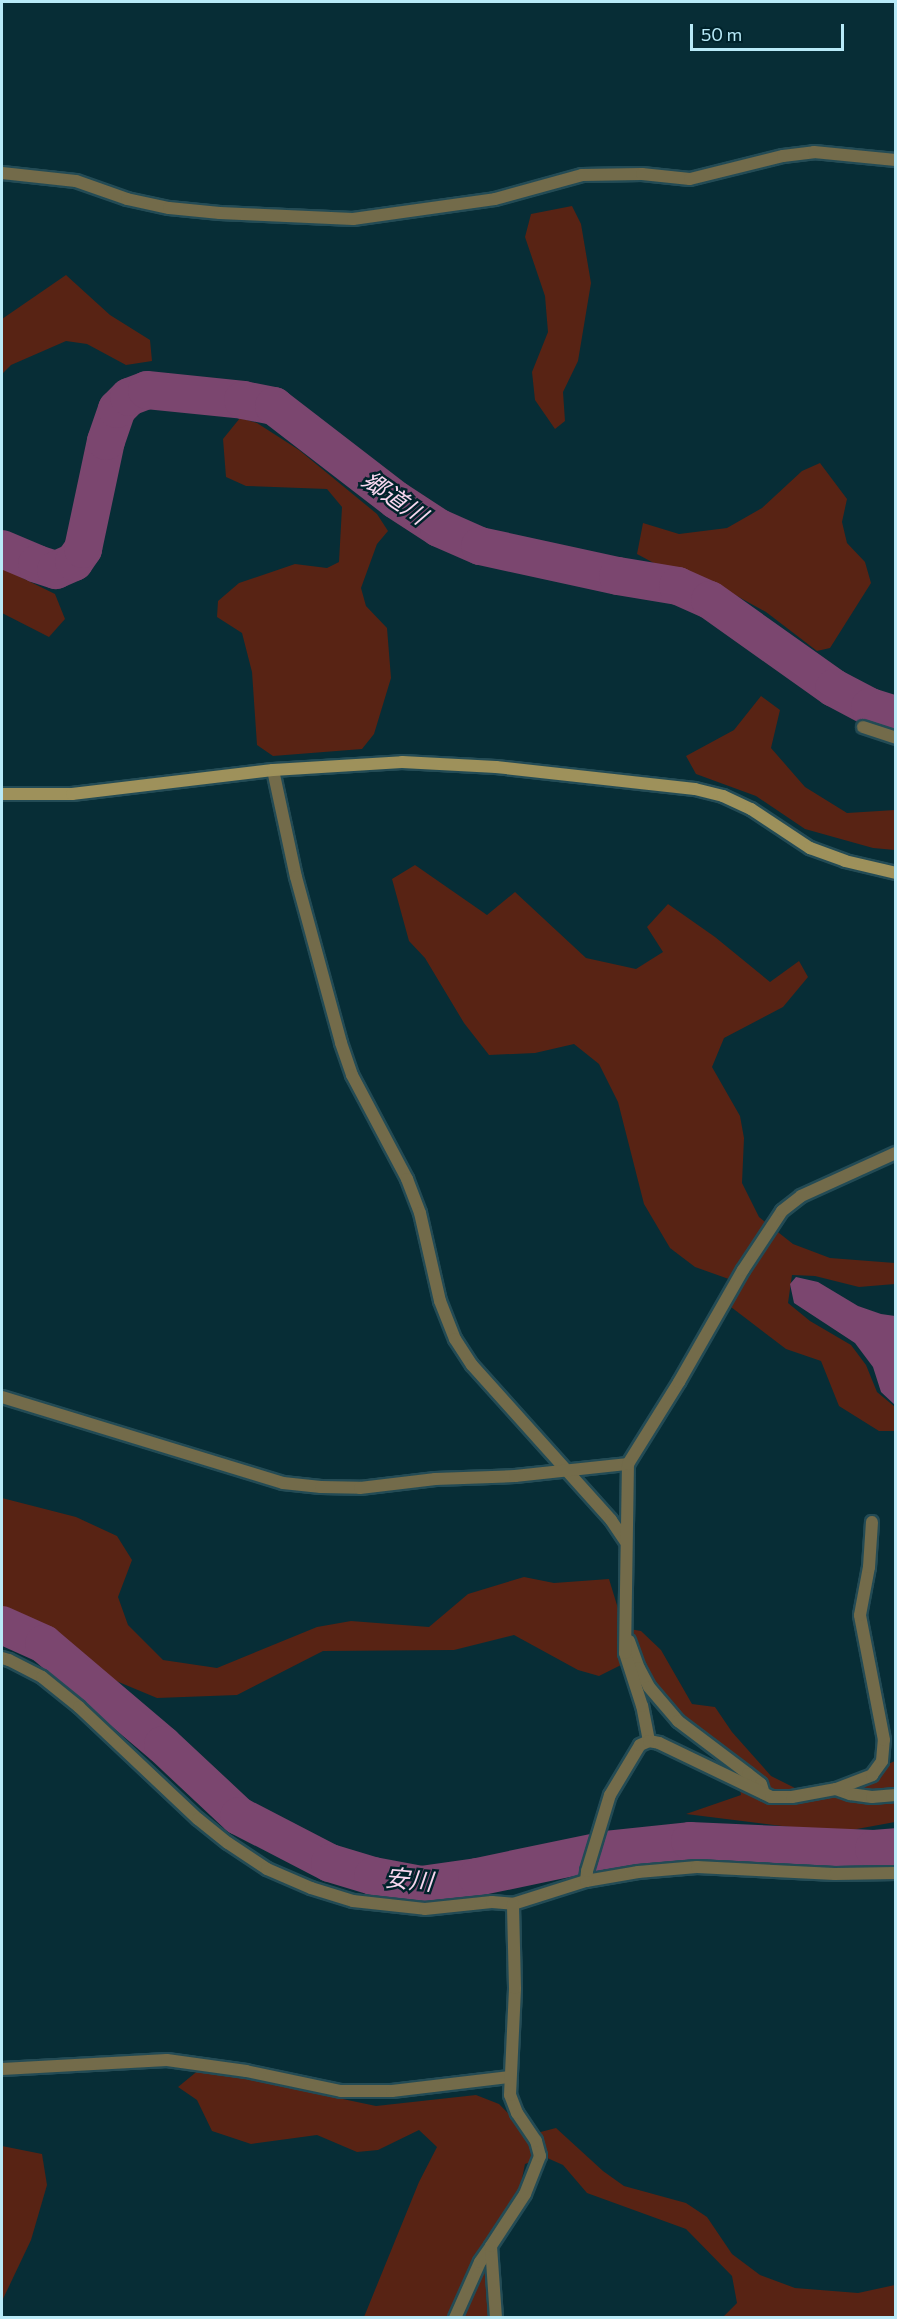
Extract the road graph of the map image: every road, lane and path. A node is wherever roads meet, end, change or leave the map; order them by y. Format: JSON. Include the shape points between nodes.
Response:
{"nodes":[{"id":1,"x":896,"y":160,"type":"edge"},
{"id":2,"x":2,"y":173,"type":"edge"},
{"id":3,"x":863,"y":727,"type":"dead end"},
{"id":4,"x":896,"y":738,"type":"edge"},
{"id":5,"x":273,"y":770,"type":"junction"},
{"id":6,"x":2,"y":794,"type":"edge"},
{"id":7,"x":896,"y":873,"type":"edge"},
{"id":8,"x":896,"y":1153,"type":"edge"},
{"id":9,"x":2,"y":1397,"type":"edge"},
{"id":10,"x":628,"y":1464,"type":"junction"},
{"id":11,"x":564,"y":1471,"type":"junction"},
{"id":12,"x":872,"y":1522,"type":"dead end"},
{"id":13,"x":625,"y":1541,"type":"junction"},
{"id":14,"x":626,"y":1634,"type":"junction"},
{"id":15,"x":2,"y":1658,"type":"edge"},
{"id":16,"x":649,"y":1741,"type":"junction"},
{"id":17,"x":836,"y":1789,"type":"junction"},
{"id":18,"x":764,"y":1794,"type":"junction"},
{"id":19,"x":896,"y":1795,"type":"edge"},
{"id":20,"x":896,"y":1873,"type":"edge"},
{"id":21,"x":586,"y":1876,"type":"junction"},
{"id":22,"x":513,"y":1904,"type":"junction"},
{"id":23,"x":2,"y":2069,"type":"edge"},
{"id":24,"x":510,"y":2077,"type":"junction"},
{"id":25,"x":491,"y":2246,"type":"junction"},
{"id":26,"x":455,"y":2318,"type":"edge"},
{"id":27,"x":496,"y":2318,"type":"edge"}],
"edges":[{"from":1,"to":2,"type":"street","via":[[814,152],[690,179],[642,174],[582,175],[495,199],[353,219],[168,208],[76,181]]},
{"from":3,"to":4,"type":"street"},
{"from":5,"to":6,"type":"street","via":[[72,794]]},
{"from":5,"to":7,"type":"street","via":[[402,762],[496,767],[695,789],[751,809],[810,848]]},
{"from":5,"to":11,"type":"street","via":[[296,877],[340,1043],[352,1075],[407,1179],[420,1213],[440,1300],[455,1339],[471,1365]]},
{"from":8,"to":10,"type":"street","via":[[801,1196],[782,1210]]},
{"from":9,"to":11,"type":"street","via":[[283,1483],[360,1488]]},
{"from":10,"to":11,"type":"street"},
{"from":10,"to":13,"type":"street"},
{"from":11,"to":13,"type":"street"},
{"from":12,"to":17,"type":"street","via":[[860,1615],[884,1740],[882,1761],[872,1774]]},
{"from":13,"to":14,"type":"street"},
{"from":14,"to":16,"type":"street","via":[[625,1653]]},
{"from":14,"to":18,"type":"street","via":[[649,1687],[678,1721],[760,1784]]},
{"from":15,"to":22,"type":"street","via":[[42,1677],[198,1819],[267,1869],[353,1901],[425,1909],[492,1902]]},
{"from":16,"to":18,"type":"street"},
{"from":16,"to":21,"type":"street","via":[[640,1745],[610,1795]]},
{"from":17,"to":18,"type":"street","via":[[792,1797]]},
{"from":17,"to":19,"type":"street","via":[[872,1797]]},
{"from":20,"to":21,"type":"street","via":[[697,1867]]},
{"from":21,"to":22,"type":"street"},
{"from":22,"to":24,"type":"street","via":[[515,1988]]},
{"from":23,"to":24,"type":"street","via":[[167,2060],[246,2071],[341,2091],[392,2091]]},
{"from":24,"to":25,"type":"street","via":[[510,2095],[536,2141],[540,2156],[525,2194]]},
{"from":25,"to":26,"type":"street"},
{"from":25,"to":27,"type":"street"}]}
